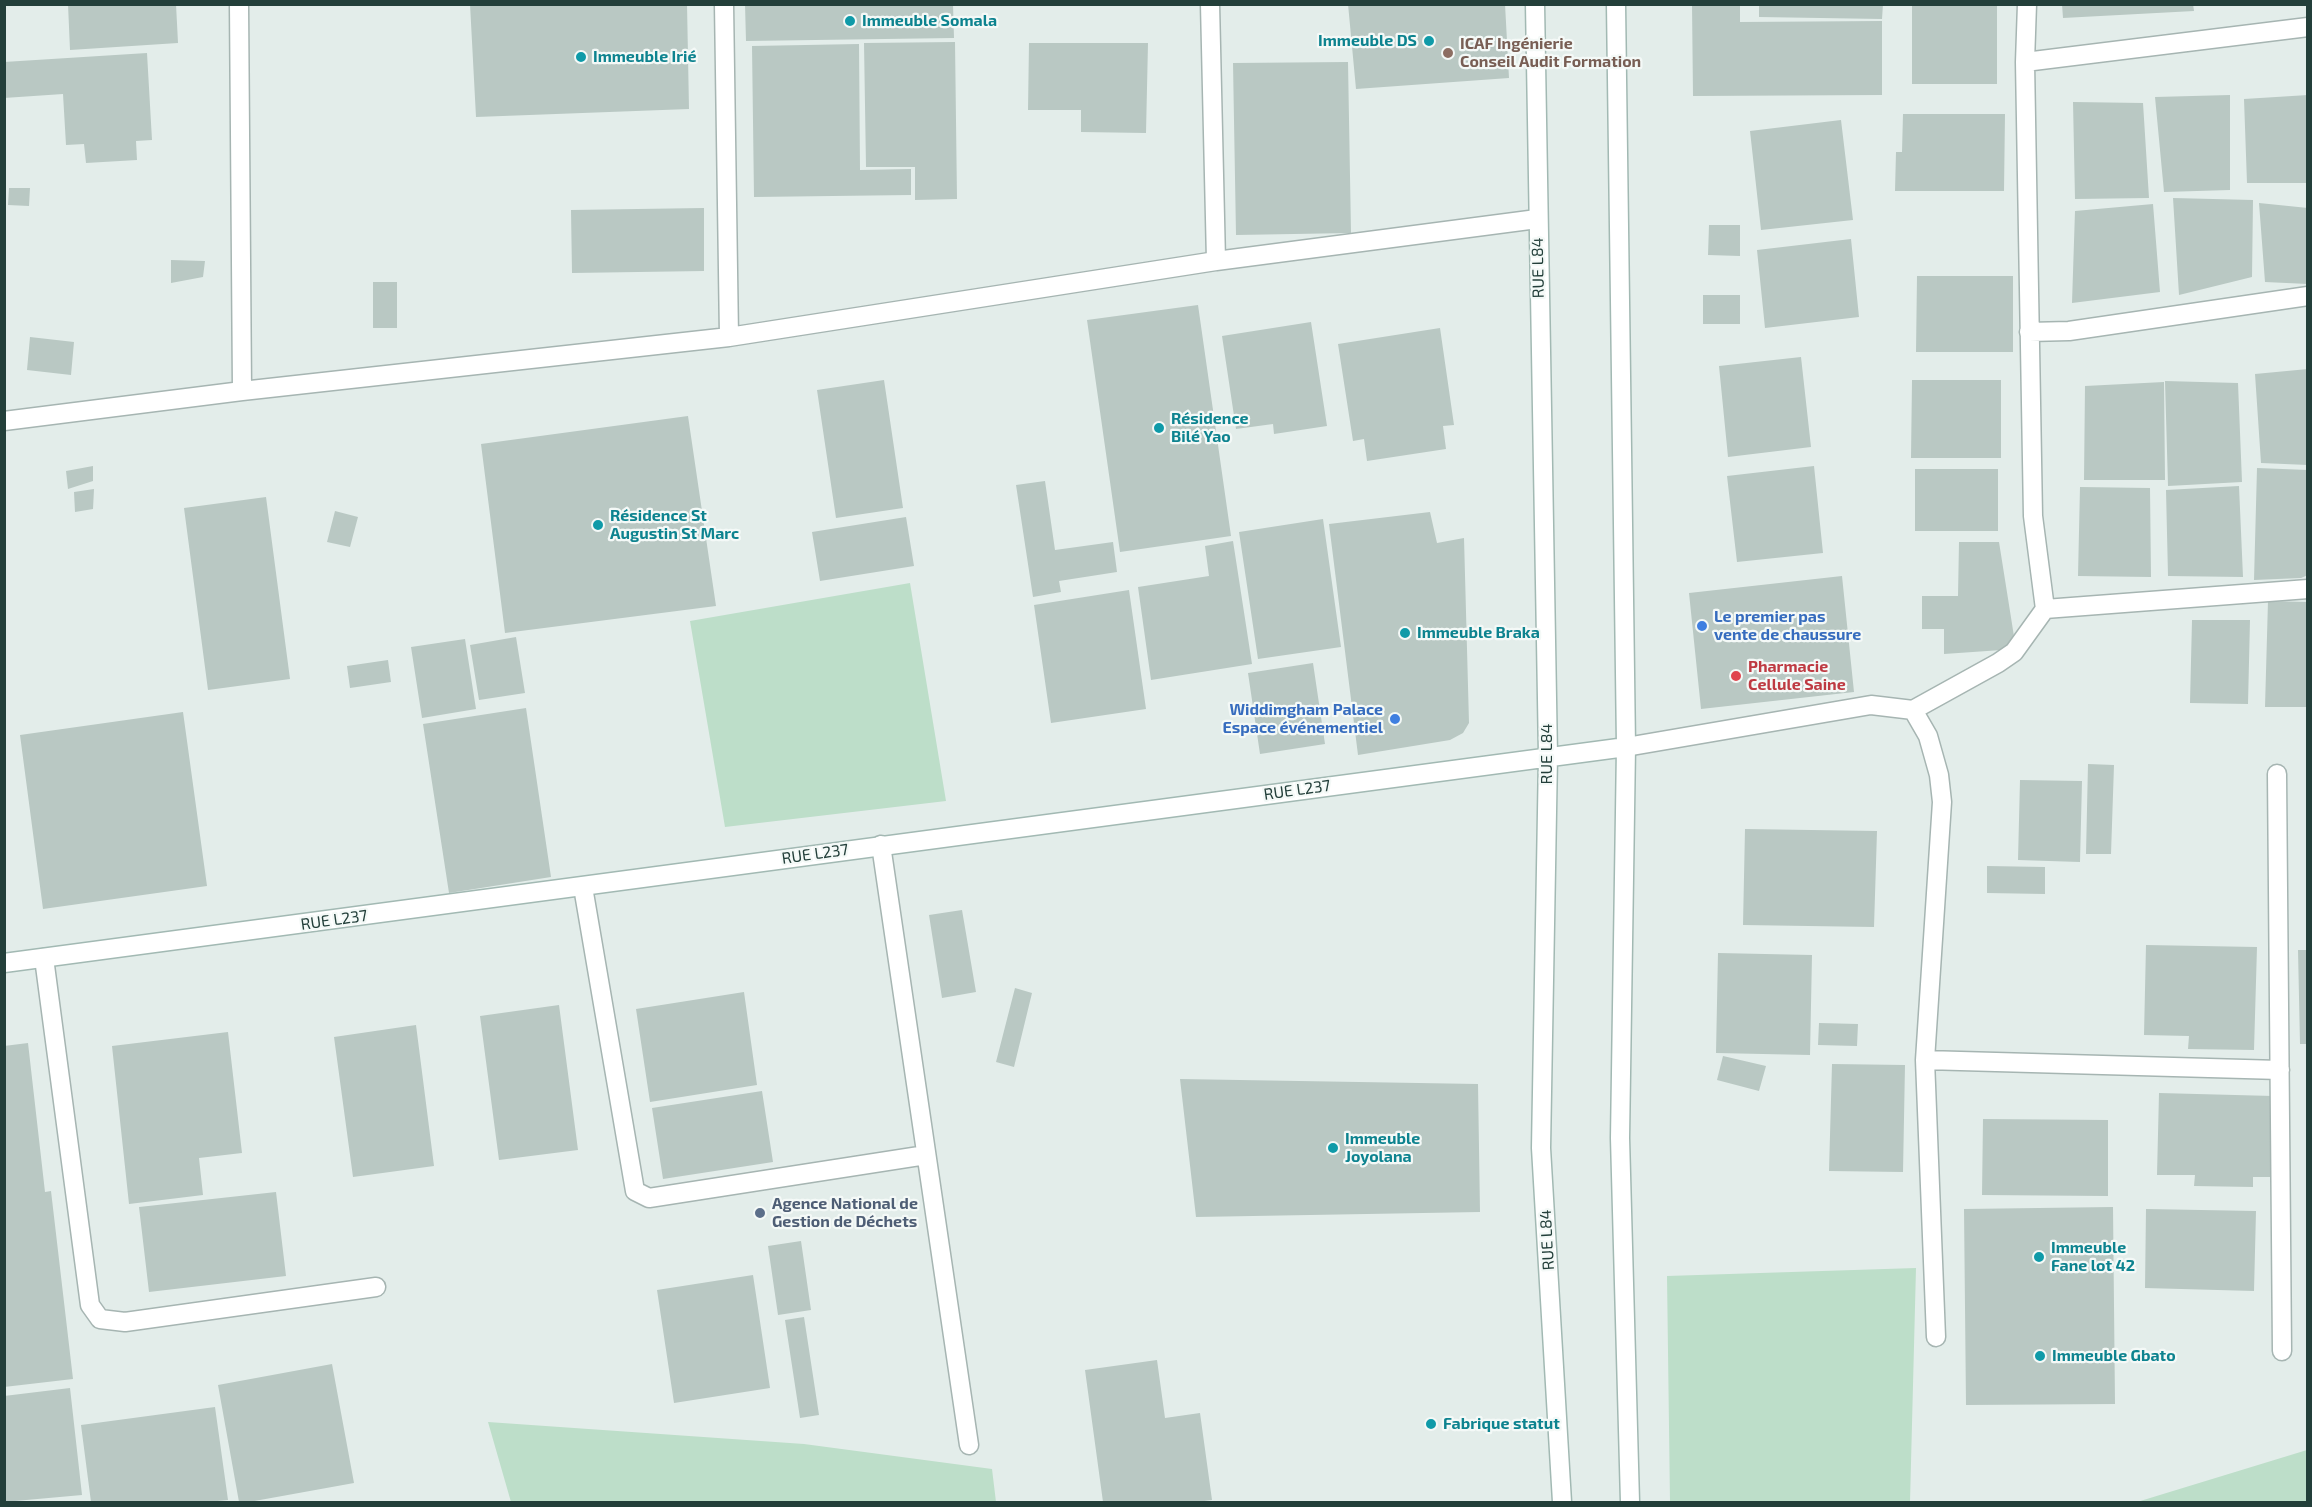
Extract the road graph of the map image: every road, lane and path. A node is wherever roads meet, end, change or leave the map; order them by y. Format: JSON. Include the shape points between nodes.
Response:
{"nodes":[{"id":1,"x":239,"y":4,"type":"edge"},
{"id":2,"x":724,"y":4,"type":"edge"},
{"id":3,"x":1210,"y":4,"type":"edge"},
{"id":4,"x":1535,"y":4,"type":"edge"},
{"id":5,"x":1616,"y":4,"type":"edge"},
{"id":6,"x":2027,"y":4,"type":"edge"},
{"id":7,"x":2307,"y":27,"type":"edge"},
{"id":8,"x":2025,"y":62,"type":"junction"},
{"id":9,"x":1537,"y":219,"type":"junction"},
{"id":10,"x":1216,"y":261,"type":"junction"},
{"id":11,"x":2307,"y":296,"type":"edge"},
{"id":12,"x":2029,"y":332,"type":"junction"},
{"id":13,"x":729,"y":337,"type":"junction"},
{"id":14,"x":242,"y":391,"type":"junction"},
{"id":15,"x":4,"y":421,"type":"edge"},
{"id":16,"x":2307,"y":589,"type":"edge"},
{"id":17,"x":2045,"y":609,"type":"junction"},
{"id":18,"x":1913,"y":710,"type":"junction"},
{"id":19,"x":1626,"y":747,"type":"junction"},
{"id":20,"x":1548,"y":756,"type":"junction"},
{"id":21,"x":2277,"y":774,"type":"dead end"},
{"id":22,"x":881,"y":845,"type":"junction"},
{"id":23,"x":584,"y":887,"type":"junction"},
{"id":24,"x":44,"y":958,"type":"junction"},
{"id":25,"x":4,"y":963,"type":"edge"},
{"id":26,"x":1925,"y":1060,"type":"junction"},
{"id":27,"x":2280,"y":1070,"type":"junction"},
{"id":28,"x":926,"y":1155,"type":"junction"},
{"id":29,"x":376,"y":1287,"type":"dead end"},
{"id":30,"x":1936,"y":1337,"type":"dead end"},
{"id":31,"x":2282,"y":1351,"type":"dead end"},
{"id":32,"x":969,"y":1445,"type":"dead end"},
{"id":33,"x":1562,"y":1503,"type":"edge"},
{"id":34,"x":1630,"y":1503,"type":"edge"}],
"edges":[{"from":1,"to":14,"type":"street"},
{"from":2,"to":13,"type":"street"},
{"from":3,"to":10,"type":"street"},
{"from":4,"to":9,"type":"street","name":"RUE L84"},
{"from":5,"to":19,"type":"street"},
{"from":6,"to":8,"type":"street"},
{"from":7,"to":8,"type":"street"},
{"from":8,"to":12,"type":"street"},
{"from":9,"to":10,"type":"street"},
{"from":9,"to":20,"type":"street","name":"RUE L84"},
{"from":10,"to":13,"type":"street"},
{"from":11,"to":12,"type":"street","via":[[2080,330]]},
{"from":12,"to":17,"type":"street","via":[[2033,516]]},
{"from":13,"to":14,"type":"street"},
{"from":14,"to":15,"type":"street"},
{"from":16,"to":17,"type":"street"},
{"from":17,"to":18,"type":"street","via":[[2014,652]]},
{"from":18,"to":19,"type":"street","name":"RUE L237","via":[[1871,705]]},
{"from":18,"to":26,"type":"street","via":[[1928,736],[1942,802]]},
{"from":19,"to":20,"type":"street","name":"RUE L237"},
{"from":19,"to":34,"type":"street","via":[[1620,1138]]},
{"from":20,"to":22,"type":"street","name":"RUE L237"},
{"from":20,"to":33,"type":"street","name":"RUE L84","via":[[1541,1148]]},
{"from":21,"to":27,"type":"street"},
{"from":22,"to":23,"type":"street","name":"RUE L237"},
{"from":22,"to":28,"type":"street"},
{"from":23,"to":24,"type":"street","name":"RUE L237"},
{"from":23,"to":28,"type":"street","via":[[635,1191],[649,1198]]},
{"from":24,"to":25,"type":"street","name":"RUE L237"},
{"from":24,"to":29,"type":"street","via":[[90,1305],[100,1318],[126,1322]]},
{"from":26,"to":27,"type":"street"},
{"from":26,"to":30,"type":"street"},
{"from":27,"to":31,"type":"street"},
{"from":28,"to":32,"type":"street"}]}
